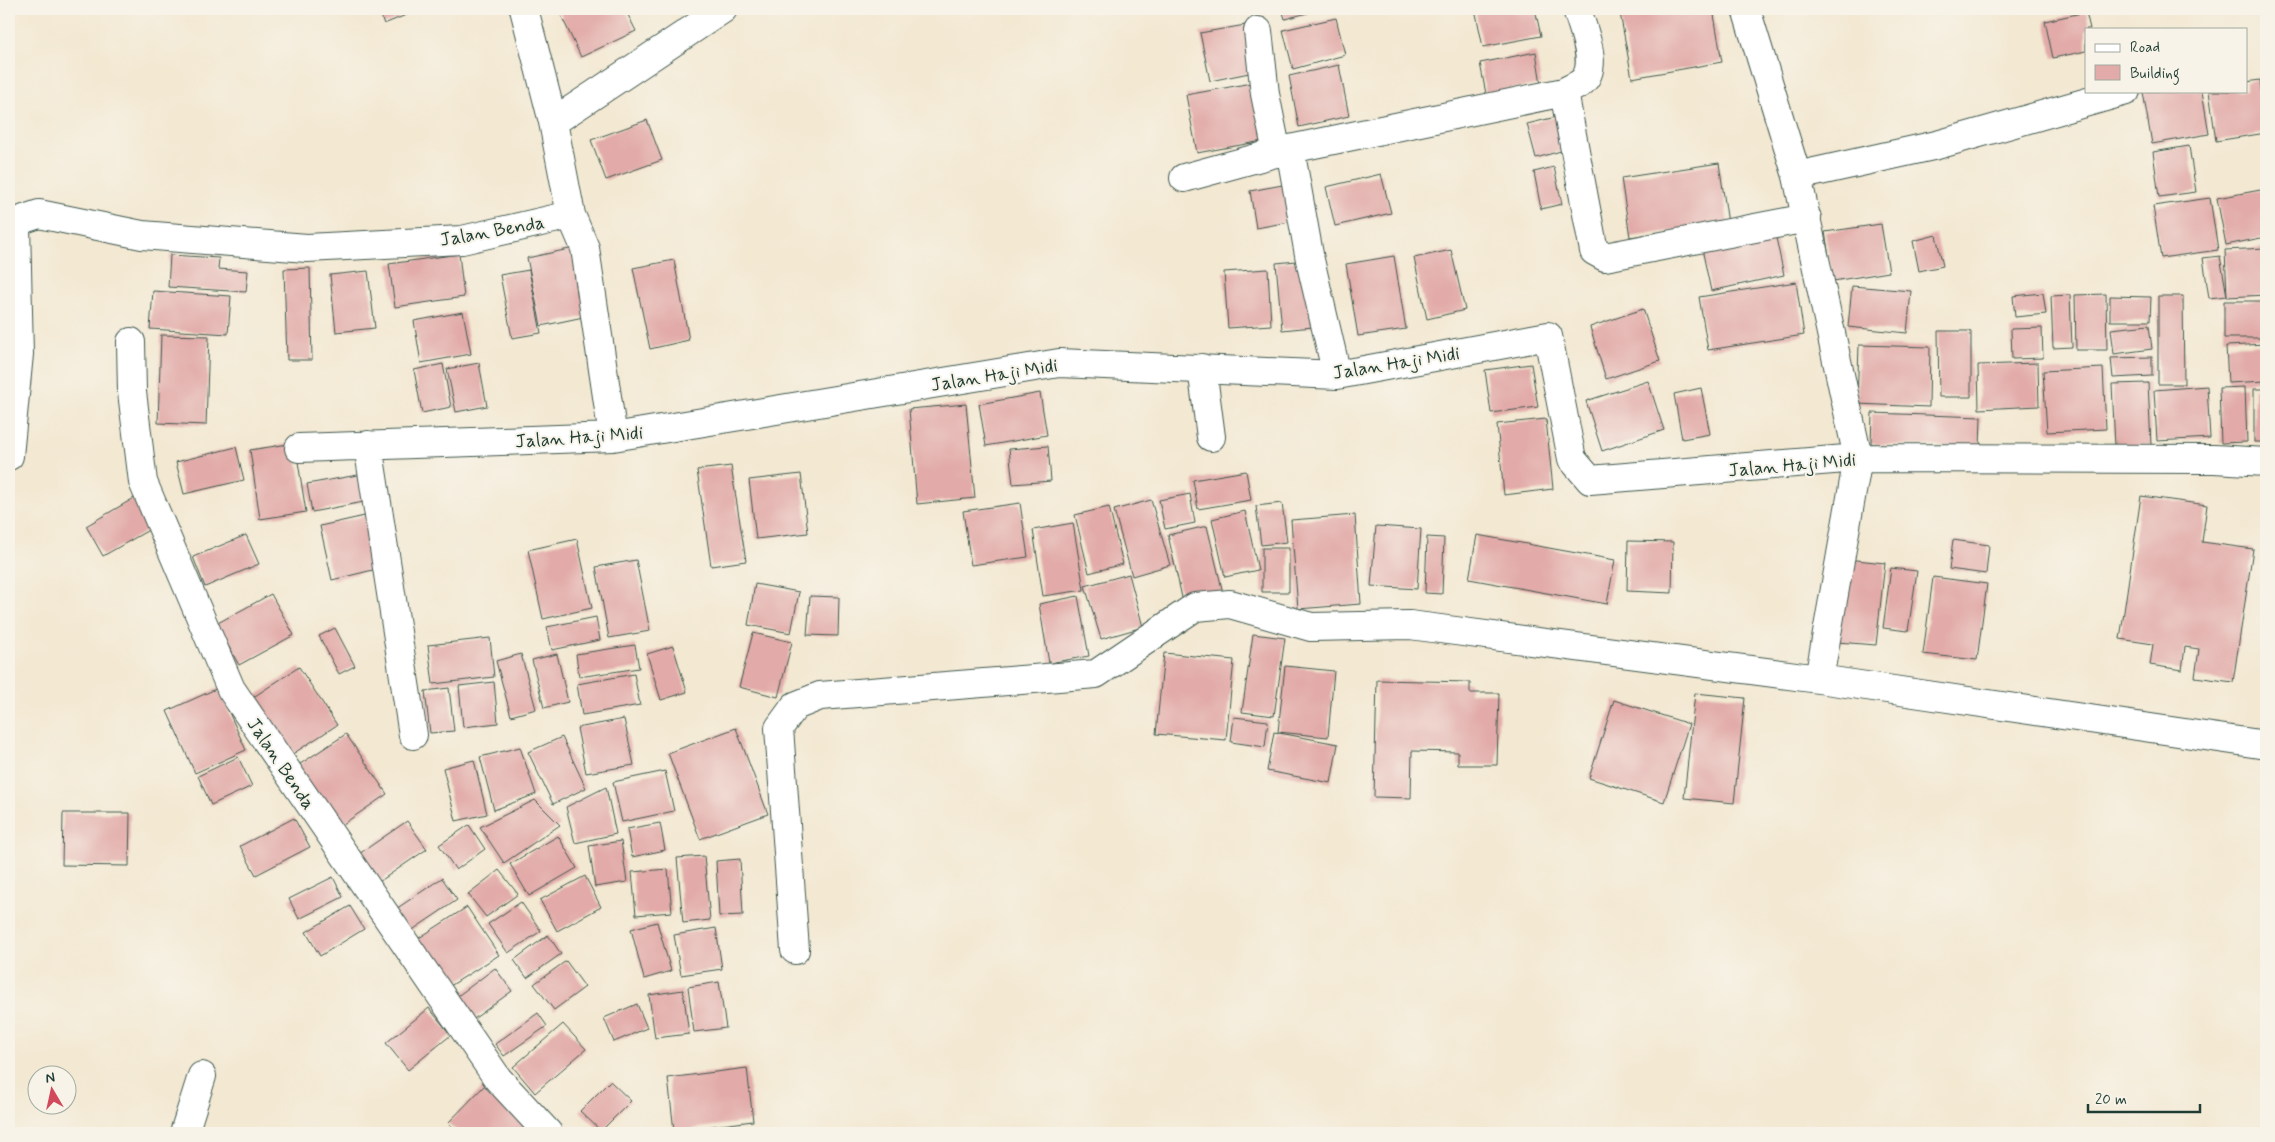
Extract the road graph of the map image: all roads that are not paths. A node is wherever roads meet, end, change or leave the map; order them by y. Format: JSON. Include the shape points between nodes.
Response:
{"nodes":[{"id":1,"x":524,"y":9,"type":"edge"},
{"id":2,"x":723,"y":9,"type":"edge"},
{"id":3,"x":1577,"y":9,"type":"edge"},
{"id":4,"x":1746,"y":9,"type":"edge"},
{"id":5,"x":1258,"y":31,"type":"dead end"},
{"id":6,"x":1564,"y":92,"type":"junction"},
{"id":7,"x":2122,"y":92,"type":"edge"},
{"id":8,"x":553,"y":122,"type":"junction"},
{"id":9,"x":1283,"y":151,"type":"junction"},
{"id":10,"x":1797,"y":176,"type":"junction"},
{"id":11,"x":1184,"y":178,"type":"dead end"},
{"id":12,"x":570,"y":215,"type":"junction"},
{"id":13,"x":1807,"y":218,"type":"junction"},
{"id":14,"x":131,"y":342,"type":"dead end"},
{"id":15,"x":1202,"y":368,"type":"junction"},
{"id":16,"x":1337,"y":375,"type":"junction"},
{"id":17,"x":613,"y":437,"type":"junction"},
{"id":18,"x":1211,"y":437,"type":"dead end"},
{"id":19,"x":368,"y":446,"type":"junction"},
{"id":20,"x":299,"y":448,"type":"dead end"},
{"id":21,"x":9,"y":456,"type":"edge"},
{"id":22,"x":1858,"y":458,"type":"junction"},
{"id":23,"x":2266,"y":462,"type":"edge"},
{"id":24,"x":1819,"y":679,"type":"junction"},
{"id":25,"x":413,"y":735,"type":"dead end"},
{"id":26,"x":2266,"y":745,"type":"edge"},
{"id":27,"x":796,"y":950,"type":"dead end"},
{"id":28,"x":202,"y":1076,"type":"dead end"},
{"id":29,"x":184,"y":1133,"type":"edge"},
{"id":30,"x":548,"y":1133,"type":"edge"}],
"edges":[{"from":1,"to":8,"type":"street","name":"Jalan Benda"},
{"from":2,"to":8,"type":"street"},
{"from":3,"to":6,"type":"street","via":[[1590,58],[1589,71],[1582,82]]},
{"from":4,"to":10,"type":"street"},
{"from":5,"to":9,"type":"street","via":[[1265,94]]},
{"from":6,"to":9,"type":"street"},
{"from":6,"to":13,"type":"street","via":[[1594,251],[1605,256],[1618,256]]},
{"from":7,"to":10,"type":"street","via":[[1937,145]]},
{"from":8,"to":12,"type":"street","name":"Jalan Benda"},
{"from":9,"to":11,"type":"street"},
{"from":9,"to":16,"type":"street"},
{"from":10,"to":13,"type":"street"},
{"from":12,"to":17,"type":"street","via":[[585,248]]},
{"from":12,"to":21,"type":"street","name":"Jalan Benda","via":[[462,240],[307,248],[142,235],[39,214],[24,219],[16,225],[19,354]]},
{"from":13,"to":22,"type":"street"},
{"from":14,"to":30,"type":"street","name":"Jalan Benda","via":[[132,392],[143,482],[231,689],[498,1079]]},
{"from":15,"to":16,"type":"street","name":"Jalan Haji Midi"},
{"from":15,"to":17,"type":"street","name":"Jalan Haji Midi","via":[[1059,363]]},
{"from":15,"to":18,"type":"street"},
{"from":16,"to":22,"type":"street","name":"Jalan Haji Midi","via":[[1548,336],[1572,459],[1590,480]]},
{"from":17,"to":19,"type":"street","name":"Jalan Haji Midi"},
{"from":19,"to":20,"type":"street","name":"Jalan Haji Midi"},
{"from":19,"to":25,"type":"street"},
{"from":22,"to":23,"type":"street","name":"Jalan Haji Midi"},
{"from":22,"to":24,"type":"street"},
{"from":24,"to":26,"type":"street"},
{"from":24,"to":27,"type":"street","via":[[1410,625],[1311,627],[1230,604],[1195,607],[1096,674],[820,696],[795,706],[779,728]]},
{"from":28,"to":29,"type":"street"}]}
